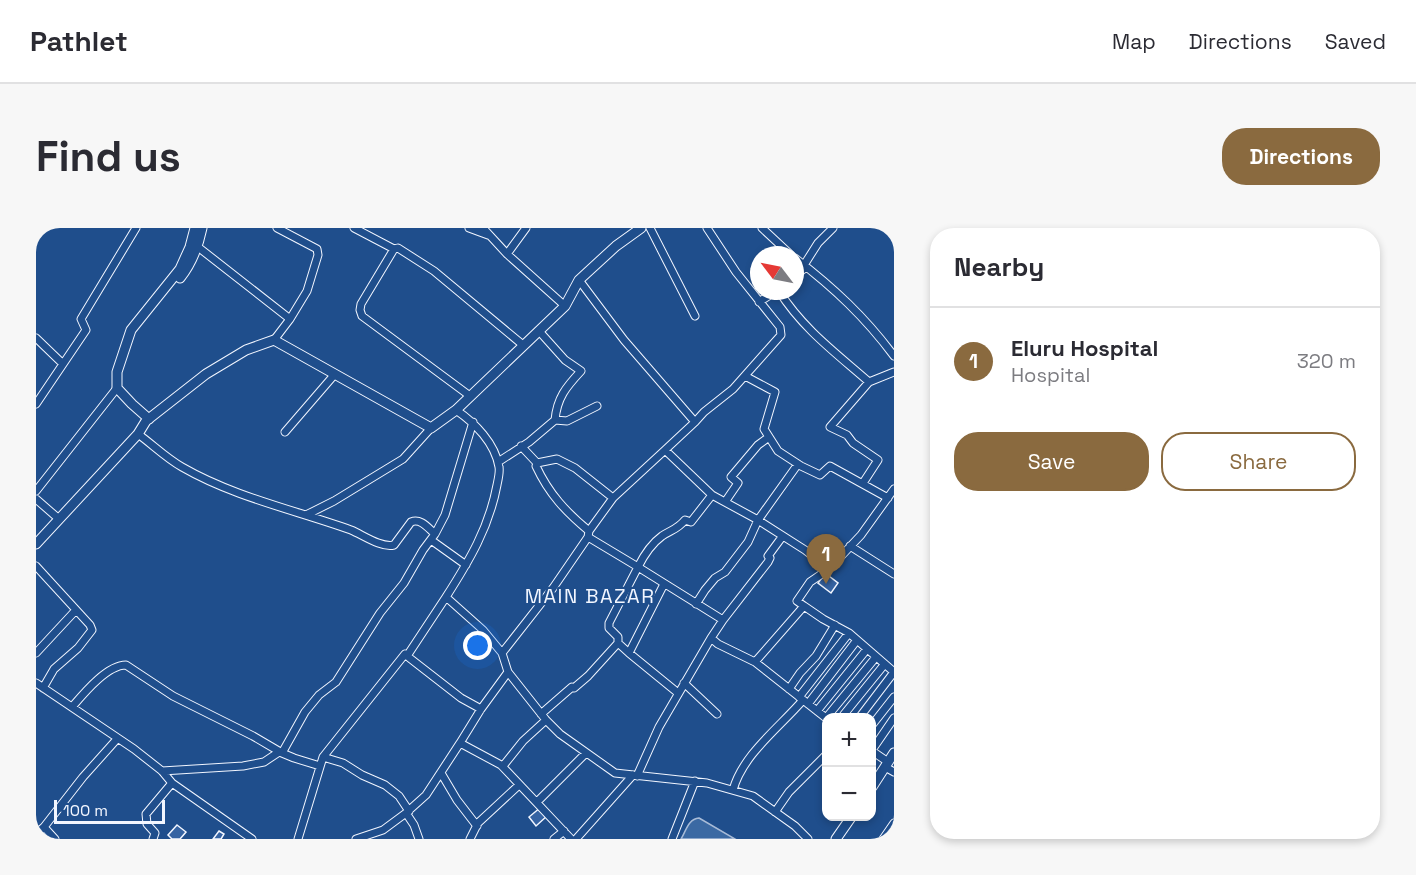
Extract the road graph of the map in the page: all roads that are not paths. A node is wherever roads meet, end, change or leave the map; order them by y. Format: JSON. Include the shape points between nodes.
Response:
{"nodes":[{"id":1,"x":136,"y":228,"type":"edge"},
{"id":2,"x":195,"y":228,"type":"edge"},
{"id":3,"x":202,"y":228,"type":"edge"},
{"id":4,"x":277,"y":228,"type":"edge"},
{"id":5,"x":356,"y":228,"type":"edge"},
{"id":6,"x":469,"y":228,"type":"edge"},
{"id":7,"x":483,"y":228,"type":"edge"},
{"id":8,"x":526,"y":228,"type":"edge"},
{"id":9,"x":641,"y":228,"type":"edge"},
{"id":10,"x":650,"y":228,"type":"edge"},
{"id":11,"x":707,"y":228,"type":"edge"},
{"id":12,"x":762,"y":228,"type":"edge"},
{"id":13,"x":833,"y":228,"type":"edge"},
{"id":14,"x":490,"y":236,"type":"junction"},
{"id":15,"x":781,"y":246,"type":"edge"},
{"id":16,"x":198,"y":247,"type":"junction"},
{"id":17,"x":394,"y":249,"type":"junction"},
{"id":18,"x":507,"y":254,"type":"junction"},
{"id":19,"x":805,"y":266,"type":"joint"},
{"id":20,"x":579,"y":280,"type":"junction"},
{"id":21,"x":762,"y":300,"type":"edge"},
{"id":22,"x":784,"y":300,"type":"edge"},
{"id":23,"x":759,"y":302,"type":"junction"},
{"id":24,"x":565,"y":306,"type":"junction"},
{"id":25,"x":695,"y":316,"type":"dead end"},
{"id":26,"x":290,"y":319,"type":"junction"},
{"id":27,"x":539,"y":331,"type":"junction"},
{"id":28,"x":36,"y":338,"type":"edge"},
{"id":29,"x":273,"y":340,"type":"junction"},
{"id":30,"x":126,"y":342,"type":"junction"},
{"id":31,"x":524,"y":345,"type":"junction"},
{"id":32,"x":894,"y":356,"type":"edge"},
{"id":33,"x":63,"y":364,"type":"junction"},
{"id":34,"x":894,"y":372,"type":"edge"},
{"id":35,"x":335,"y":374,"type":"junction"},
{"id":36,"x":745,"y":376,"type":"junction"},
{"id":37,"x":869,"y":382,"type":"junction"},
{"id":38,"x":117,"y":388,"type":"junction"},
{"id":39,"x":471,"y":396,"type":"junction"},
{"id":40,"x":36,"y":404,"type":"edge"},
{"id":41,"x":597,"y":406,"type":"dead end"},
{"id":42,"x":456,"y":410,"type":"junction"},
{"id":43,"x":149,"y":419,"type":"junction"},
{"id":44,"x":555,"y":420,"type":"junction"},
{"id":45,"x":473,"y":422,"type":"junction"},
{"id":46,"x":695,"y":422,"type":"junction"},
{"id":47,"x":430,"y":428,"type":"junction"},
{"id":48,"x":285,"y":432,"type":"dead end"},
{"id":49,"x":138,"y":434,"type":"junction"},
{"id":50,"x":769,"y":437,"type":"junction"},
{"id":51,"x":521,"y":446,"type":"junction"},
{"id":52,"x":665,"y":450,"type":"junction"},
{"id":53,"x":498,"y":462,"type":"junction"},
{"id":54,"x":537,"y":463,"type":"junction"},
{"id":55,"x":798,"y":464,"type":"junction"},
{"id":56,"x":863,"y":483,"type":"junction"},
{"id":57,"x":894,"y":489,"type":"edge"},
{"id":58,"x":36,"y":491,"type":"edge"},
{"id":59,"x":712,"y":495,"type":"junction"},
{"id":60,"x":613,"y":498,"type":"junction"},
{"id":61,"x":888,"y":498,"type":"junction"},
{"id":62,"x":36,"y":499,"type":"edge"},
{"id":63,"x":725,"y":502,"type":"junction"},
{"id":64,"x":308,"y":514,"type":"junction"},
{"id":65,"x":58,"y":519,"type":"junction"},
{"id":66,"x":758,"y":520,"type":"junction"},
{"id":67,"x":589,"y":534,"type":"junction"},
{"id":68,"x":433,"y":537,"type":"junction"},
{"id":69,"x":782,"y":537,"type":"junction"},
{"id":70,"x":36,"y":544,"type":"edge"},
{"id":71,"x":850,"y":546,"type":"junction"},
{"id":72,"x":466,"y":565,"type":"junction"},
{"id":73,"x":36,"y":566,"type":"edge"},
{"id":74,"x":638,"y":567,"type":"junction"},
{"id":75,"x":830,"y":568,"type":"junction"},
{"id":76,"x":894,"y":574,"type":"edge"},
{"id":77,"x":664,"y":584,"type":"junction"},
{"id":78,"x":446,"y":597,"type":"junction"},
{"id":79,"x":696,"y":604,"type":"junction"},
{"id":80,"x":804,"y":606,"type":"junction"},
{"id":81,"x":76,"y":610,"type":"junction"},
{"id":82,"x":723,"y":620,"type":"junction"},
{"id":83,"x":835,"y":625,"type":"junction"},
{"id":84,"x":849,"y":633,"type":"junction"},
{"id":85,"x":711,"y":638,"type":"junction"},
{"id":86,"x":857,"y":640,"type":"junction"},
{"id":87,"x":618,"y":643,"type":"junction"},
{"id":88,"x":867,"y":649,"type":"junction"},
{"id":89,"x":36,"y":653,"type":"edge"},
{"id":90,"x":502,"y":653,"type":"junction"},
{"id":91,"x":629,"y":653,"type":"junction"},
{"id":92,"x":407,"y":656,"type":"junction"},
{"id":93,"x":876,"y":657,"type":"junction"},
{"id":94,"x":755,"y":662,"type":"junction"},
{"id":95,"x":884,"y":665,"type":"junction"},
{"id":96,"x":507,"y":672,"type":"junction"},
{"id":97,"x":894,"y":672,"type":"edge"},
{"id":98,"x":684,"y":683,"type":"junction"},
{"id":99,"x":39,"y":685,"type":"edge"},
{"id":100,"x":789,"y":689,"type":"junction"},
{"id":101,"x":678,"y":693,"type":"junction"},
{"id":102,"x":894,"y":696,"type":"edge"},
{"id":103,"x":803,"y":700,"type":"junction"},
{"id":104,"x":72,"y":707,"type":"junction"},
{"id":105,"x":481,"y":709,"type":"junction"},
{"id":106,"x":817,"y":711,"type":"junction"},
{"id":107,"x":830,"y":713,"type":"edge"},
{"id":108,"x":844,"y":713,"type":"edge"},
{"id":109,"x":862,"y":713,"type":"edge"},
{"id":110,"x":717,"y":714,"type":"dead end"},
{"id":111,"x":822,"y":715,"type":"edge"},
{"id":112,"x":544,"y":717,"type":"junction"},
{"id":113,"x":894,"y":718,"type":"edge"},
{"id":114,"x":876,"y":720,"type":"edge"},
{"id":115,"x":117,"y":739,"type":"junction"},
{"id":116,"x":459,"y":743,"type":"junction"},
{"id":117,"x":876,"y":744,"type":"edge"},
{"id":118,"x":281,"y":752,"type":"junction"},
{"id":119,"x":586,"y":753,"type":"junction"},
{"id":120,"x":894,"y":753,"type":"edge"},
{"id":121,"x":876,"y":754,"type":"edge"},
{"id":122,"x":323,"y":757,"type":"junction"},
{"id":123,"x":822,"y":759,"type":"edge"},
{"id":124,"x":886,"y":764,"type":"junction"},
{"id":125,"x":320,"y":765,"type":"junction"},
{"id":126,"x":503,"y":766,"type":"junction"},
{"id":127,"x":162,"y":771,"type":"junction"},
{"id":128,"x":894,"y":772,"type":"edge"},
{"id":129,"x":441,"y":773,"type":"junction"},
{"id":130,"x":635,"y":775,"type":"junction"},
{"id":131,"x":876,"y":780,"type":"edge"},
{"id":132,"x":694,"y":781,"type":"junction"},
{"id":133,"x":172,"y":783,"type":"junction"},
{"id":134,"x":519,"y":785,"type":"junction"},
{"id":135,"x":733,"y":790,"type":"junction"},
{"id":136,"x":537,"y":802,"type":"junction"},
{"id":137,"x":408,"y":812,"type":"junction"},
{"id":138,"x":775,"y":812,"type":"junction"},
{"id":139,"x":849,"y":821,"type":"edge"},
{"id":140,"x":894,"y":823,"type":"edge"},
{"id":141,"x":477,"y":826,"type":"junction"},
{"id":142,"x":44,"y":827,"type":"junction"},
{"id":143,"x":564,"y":831,"type":"junction"},
{"id":144,"x":36,"y":834,"type":"edge"},
{"id":145,"x":55,"y":839,"type":"edge"},
{"id":146,"x":153,"y":839,"type":"edge"},
{"id":147,"x":252,"y":839,"type":"edge"},
{"id":148,"x":298,"y":839,"type":"edge"},
{"id":149,"x":356,"y":839,"type":"edge"},
{"id":150,"x":419,"y":839,"type":"edge"},
{"id":151,"x":470,"y":839,"type":"edge"},
{"id":152,"x":554,"y":839,"type":"edge"},
{"id":153,"x":571,"y":839,"type":"edge"},
{"id":154,"x":576,"y":839,"type":"edge"},
{"id":155,"x":672,"y":839,"type":"edge"},
{"id":156,"x":808,"y":839,"type":"edge"},
{"id":157,"x":837,"y":839,"type":"edge"},
{"id":158,"x":883,"y":839,"type":"edge"}],
"edges":[{"from":1,"to":33,"type":"street","via":[[81,319],[86,330]]},
{"from":2,"to":30,"type":"main road","via":[[180,269],[131,330]]},
{"from":3,"to":16,"type":"main road"},
{"from":4,"to":26,"type":"street","via":[[317,249],[318,255],[307,291]]},
{"from":5,"to":17,"type":"street"},
{"from":6,"to":14,"type":"street"},
{"from":7,"to":14,"type":"street"},
{"from":8,"to":18,"type":"street"},
{"from":9,"to":20,"type":"main road"},
{"from":10,"to":25,"type":"street"},
{"from":11,"to":23,"type":"street"},
{"from":12,"to":15,"type":"street"},
{"from":13,"to":19,"type":"street","via":[[818,243]]},
{"from":14,"to":18,"type":"street"},
{"from":16,"to":26,"type":"street"},
{"from":16,"to":30,"type":"main road","via":[[188,267]]},
{"from":17,"to":31,"type":"street","via":[[434,271]]},
{"from":17,"to":39,"type":"street","via":[[361,304],[362,316]]},
{"from":18,"to":24,"type":"street"},
{"from":19,"to":32,"type":"street","via":[[846,299]]},
{"from":20,"to":24,"type":"main road"},
{"from":20,"to":46,"type":"street","via":[[624,340]]},
{"from":21,"to":23,"type":"street"},
{"from":22,"to":37,"type":"street","via":[[805,325]]},
{"from":23,"to":36,"type":"street","via":[[780,327],[781,335]]},
{"from":24,"to":27,"type":"main road"},
{"from":26,"to":29,"type":"street"},
{"from":27,"to":31,"type":"main road"},
{"from":27,"to":44,"type":"street","via":[[580,371],[557,404]]},
{"from":28,"to":33,"type":"street"},
{"from":29,"to":35,"type":"main road"},
{"from":29,"to":43,"type":"main road","via":[[246,350],[206,374]]},
{"from":30,"to":38,"type":"main road","via":[[117,372]]},
{"from":31,"to":39,"type":"main road"},
{"from":33,"to":40,"type":"street"},
{"from":34,"to":37,"type":"street"},
{"from":35,"to":47,"type":"main road"},
{"from":35,"to":48,"type":"street"},
{"from":36,"to":46,"type":"street"},
{"from":36,"to":50,"type":"street","via":[[775,392],[764,429]]},
{"from":37,"to":56,"type":"street","via":[[830,427],[847,435],[878,460]]},
{"from":38,"to":43,"type":"main road"},
{"from":38,"to":58,"type":"street"},
{"from":39,"to":42,"type":"main road"},
{"from":41,"to":44,"type":"street","via":[[567,421]]},
{"from":42,"to":45,"type":"street"},
{"from":42,"to":47,"type":"main road"},
{"from":43,"to":49,"type":"main road"},
{"from":44,"to":51,"type":"street"},
{"from":45,"to":53,"type":"street"},
{"from":45,"to":68,"type":"street","via":[[446,515]]},
{"from":46,"to":52,"type":"street"},
{"from":47,"to":64,"type":"street","via":[[403,459]]},
{"from":49,"to":64,"type":"street","via":[[181,467],[237,493]]},
{"from":49,"to":65,"type":"main road"},
{"from":50,"to":55,"type":"street","via":[[778,451]]},
{"from":50,"to":63,"type":"street","via":[[731,477],[738,483]]},
{"from":51,"to":53,"type":"street"},
{"from":51,"to":54,"type":"street"},
{"from":52,"to":59,"type":"street"},
{"from":52,"to":60,"type":"street"},
{"from":53,"to":72,"type":"street","via":[[489,519]]},
{"from":54,"to":60,"type":"street","via":[[557,459]]},
{"from":54,"to":67,"type":"street","via":[[551,494]]},
{"from":55,"to":56,"type":"street","via":[[820,475],[830,466]]},
{"from":55,"to":66,"type":"street"},
{"from":56,"to":61,"type":"street"},
{"from":57,"to":61,"type":"street"},
{"from":59,"to":63,"type":"street"},
{"from":59,"to":74,"type":"street","via":[[691,522],[686,520],[652,545]]},
{"from":60,"to":67,"type":"street"},
{"from":61,"to":71,"type":"street"},
{"from":62,"to":65,"type":"street"},
{"from":63,"to":66,"type":"street"},
{"from":64,"to":68,"type":"street","via":[[389,546],[415,520]]},
{"from":65,"to":70,"type":"main road"},
{"from":66,"to":69,"type":"street"},
{"from":66,"to":79,"type":"street","via":[[748,543]]},
{"from":67,"to":74,"type":"street"},
{"from":67,"to":90,"type":"street"},
{"from":68,"to":72,"type":"street"},
{"from":68,"to":118,"type":"street","via":[[336,682],[305,712]]},
{"from":69,"to":75,"type":"street"},
{"from":69,"to":82,"type":"street","via":[[768,562]]},
{"from":71,"to":75,"type":"street"},
{"from":71,"to":76,"type":"street"},
{"from":72,"to":78,"type":"street"},
{"from":73,"to":81,"type":"street"},
{"from":74,"to":77,"type":"street"},
{"from":74,"to":87,"type":"street","via":[[609,623]]},
{"from":75,"to":80,"type":"street","via":[[810,582],[797,601]]},
{"from":77,"to":79,"type":"street"},
{"from":77,"to":91,"type":"street"},
{"from":78,"to":90,"type":"street"},
{"from":78,"to":92,"type":"street"},
{"from":79,"to":82,"type":"street"},
{"from":80,"to":83,"type":"street"},
{"from":80,"to":94,"type":"street"},
{"from":81,"to":89,"type":"street"},
{"from":81,"to":99,"type":"street","via":[[92,630]]},
{"from":82,"to":85,"type":"street"},
{"from":83,"to":84,"type":"street"},
{"from":83,"to":100,"type":"street"},
{"from":84,"to":86,"type":"street"},
{"from":84,"to":103,"type":"street"},
{"from":85,"to":94,"type":"street"},
{"from":85,"to":98,"type":"street"},
{"from":86,"to":88,"type":"street"},
{"from":86,"to":103,"type":"street"},
{"from":87,"to":91,"type":"street"},
{"from":87,"to":112,"type":"street"},
{"from":88,"to":93,"type":"street"},
{"from":88,"to":106,"type":"street"},
{"from":90,"to":96,"type":"street"},
{"from":91,"to":101,"type":"street"},
{"from":92,"to":105,"type":"street"},
{"from":92,"to":122,"type":"street"},
{"from":93,"to":95,"type":"street"},
{"from":93,"to":107,"type":"street"},
{"from":94,"to":100,"type":"street"},
{"from":95,"to":97,"type":"street"},
{"from":95,"to":108,"type":"street"},
{"from":96,"to":105,"type":"street"},
{"from":96,"to":112,"type":"street"},
{"from":97,"to":109,"type":"street"},
{"from":98,"to":101,"type":"street"},
{"from":98,"to":110,"type":"street"},
{"from":99,"to":104,"type":"street"},
{"from":100,"to":103,"type":"street"},
{"from":101,"to":130,"type":"street"},
{"from":102,"to":114,"type":"street"},
{"from":103,"to":106,"type":"street"},
{"from":103,"to":135,"type":"street","via":[[738,774]]},
{"from":104,"to":115,"type":"street"},
{"from":104,"to":118,"type":"street","via":[[112,669],[126,665],[173,696]]},
{"from":105,"to":116,"type":"street"},
{"from":106,"to":111,"type":"street"},
{"from":112,"to":119,"type":"street"},
{"from":112,"to":126,"type":"street"},
{"from":113,"to":117,"type":"street"},
{"from":115,"to":127,"type":"street"},
{"from":115,"to":142,"type":"street"},
{"from":116,"to":126,"type":"street"},
{"from":116,"to":129,"type":"street"},
{"from":118,"to":125,"type":"street"},
{"from":118,"to":127,"type":"street","via":[[264,762],[243,766]]},
{"from":119,"to":130,"type":"street","via":[[615,773]]},
{"from":119,"to":136,"type":"street"},
{"from":120,"to":124,"type":"main road"},
{"from":121,"to":124,"type":"street"},
{"from":122,"to":125,"type":"street"},
{"from":122,"to":137,"type":"street","via":[[385,784],[399,796]]},
{"from":123,"to":138,"type":"street"},
{"from":124,"to":128,"type":"street"},
{"from":124,"to":131,"type":"main road"},
{"from":125,"to":148,"type":"street"},
{"from":126,"to":134,"type":"street"},
{"from":127,"to":133,"type":"street"},
{"from":129,"to":137,"type":"street"},
{"from":129,"to":141,"type":"street"},
{"from":130,"to":132,"type":"street"},
{"from":130,"to":154,"type":"street"},
{"from":132,"to":135,"type":"street"},
{"from":132,"to":155,"type":"street"},
{"from":133,"to":146,"type":"street","via":[[146,814],[147,824],[155,833]]},
{"from":133,"to":147,"type":"street"},
{"from":134,"to":136,"type":"street"},
{"from":134,"to":141,"type":"street"},
{"from":135,"to":138,"type":"street","via":[[753,796]]},
{"from":136,"to":143,"type":"street"},
{"from":137,"to":149,"type":"street","via":[[383,830]]},
{"from":137,"to":150,"type":"street"},
{"from":138,"to":156,"type":"street"},
{"from":139,"to":157,"type":"main road"},
{"from":140,"to":158,"type":"street"},
{"from":141,"to":151,"type":"street"},
{"from":142,"to":144,"type":"street"},
{"from":142,"to":145,"type":"street"},
{"from":143,"to":152,"type":"street"},
{"from":143,"to":153,"type":"street"}]}
